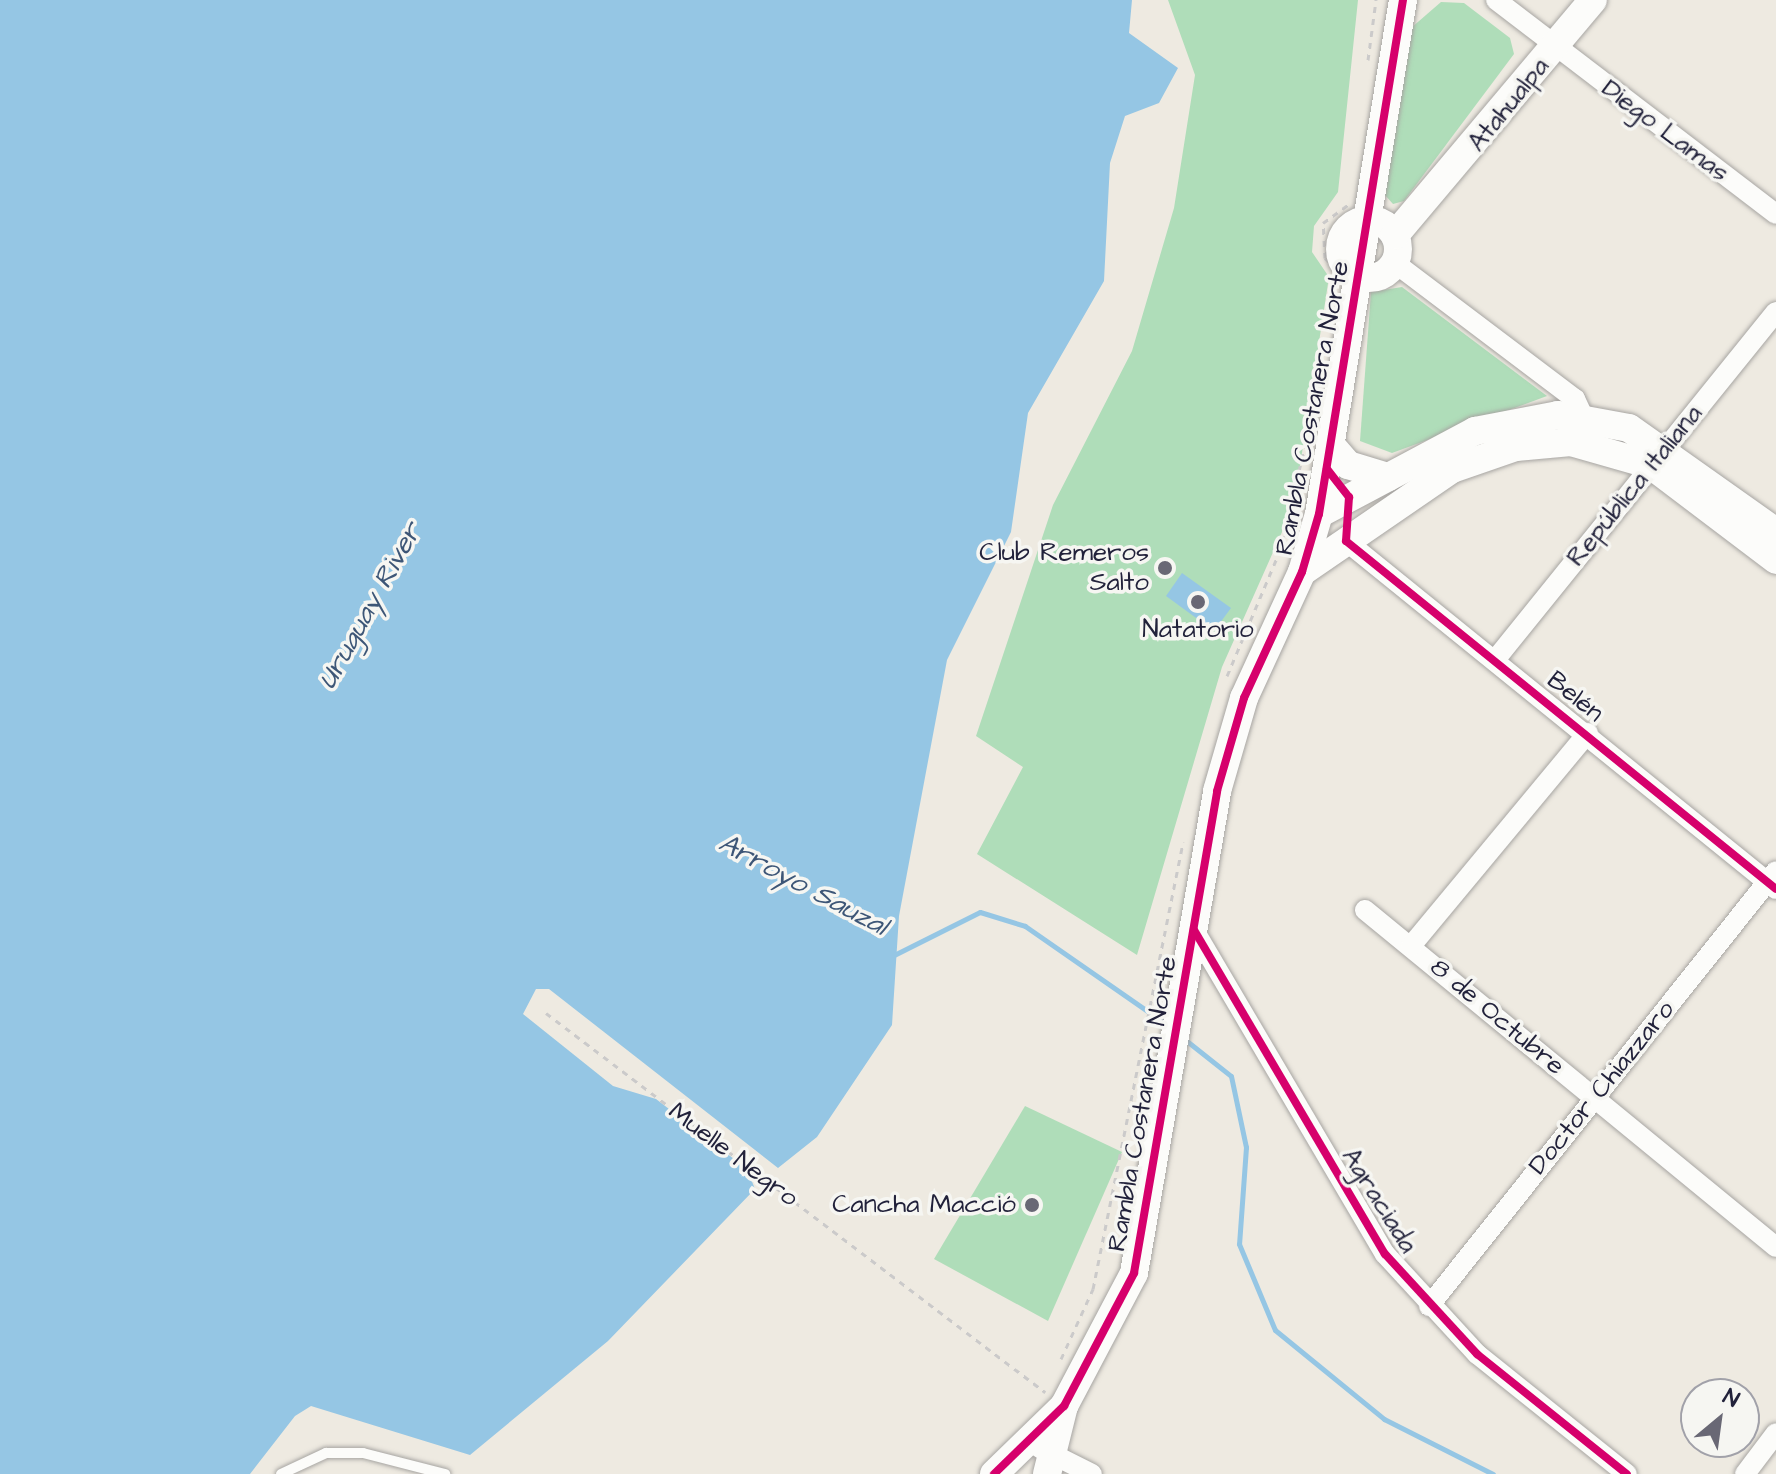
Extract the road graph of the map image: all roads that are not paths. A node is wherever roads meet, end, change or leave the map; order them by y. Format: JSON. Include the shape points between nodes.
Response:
{"nodes":[{"id":1,"x":1403,"y":0,"type":"edge"},
{"id":2,"x":1496,"y":0,"type":"edge"},
{"id":3,"x":1593,"y":0,"type":"edge"},
{"id":4,"x":1555,"y":48,"type":"junction"},
{"id":5,"x":1776,"y":214,"type":"edge"},
{"id":6,"x":1370,"y":220,"type":"junction"},
{"id":7,"x":1395,"y":249,"type":"junction"},
{"id":8,"x":1347,"y":282,"type":"junction"},
{"id":9,"x":1776,"y":312,"type":"edge"},
{"id":10,"x":1588,"y":431,"type":"junction"},
{"id":11,"x":1322,"y":447,"type":"junction"},
{"id":12,"x":1658,"y":457,"type":"junction"},
{"id":13,"x":1388,"y":477,"type":"junction"},
{"id":14,"x":1349,"y":497,"type":"junction"},
{"id":15,"x":1319,"y":514,"type":"junction"},
{"id":16,"x":1776,"y":532,"type":"edge"},
{"id":17,"x":1346,"y":541,"type":"junction"},
{"id":18,"x":1776,"y":560,"type":"edge"},
{"id":19,"x":1302,"y":572,"type":"junction"},
{"id":20,"x":1495,"y":660,"type":"junction"},
{"id":21,"x":1588,"y":733,"type":"junction"},
{"id":22,"x":1773,"y":881,"type":"edge"},
{"id":23,"x":1365,"y":910,"type":"dead end"},
{"id":24,"x":1194,"y":930,"type":"junction"},
{"id":25,"x":1411,"y":946,"type":"junction"},
{"id":26,"x":1594,"y":1097,"type":"junction"},
{"id":27,"x":1776,"y":1247,"type":"edge"},
{"id":28,"x":1429,"y":1306,"type":"junction"},
{"id":29,"x":1055,"y":1399,"type":"junction"},
{"id":30,"x":1776,"y":1433,"type":"edge"},
{"id":31,"x":1017,"y":1446,"type":"junction"},
{"id":32,"x":1050,"y":1461,"type":"edge"},
{"id":33,"x":1082,"y":1470,"type":"edge"},
{"id":34,"x":281,"y":1474,"type":"edge"},
{"id":35,"x":445,"y":1474,"type":"edge"},
{"id":36,"x":994,"y":1474,"type":"edge"},
{"id":37,"x":1627,"y":1474,"type":"edge"},
{"id":38,"x":1745,"y":1474,"type":"edge"}],
"edges":[{"from":1,"to":6,"type":"street"},
{"from":2,"to":4,"type":"street","name":"Diego Lamas"},
{"from":3,"to":4,"type":"street","name":"Atahualpa"},
{"from":4,"to":5,"type":"street","name":"Diego Lamas"},
{"from":4,"to":7,"type":"street","name":"Atahualpa"},
{"from":6,"to":7,"type":"street"},
{"from":6,"to":8,"type":"street","via":[[1353,224],[1339,247]]},
{"from":7,"to":8,"type":"street","via":[[1375,278]]},
{"from":7,"to":10,"type":"street","via":[[1575,399]]},
{"from":8,"to":11,"type":"street","name":"Rambla Costanera Norte"},
{"from":9,"to":12,"type":"street","name":"República Italiana"},
{"from":10,"to":12,"type":"street"},
{"from":10,"to":13,"type":"street","via":[[1533,417],[1475,431]]},
{"from":10,"to":17,"type":"street","via":[[1481,455],[1378,513]]},
{"from":11,"to":13,"type":"street","via":[[1348,465]]},
{"from":11,"to":14,"type":"street"},
{"from":11,"to":15,"type":"street","name":"Rambla Costanera Norte"},
{"from":12,"to":16,"type":"street"},
{"from":12,"to":18,"type":"street"},
{"from":12,"to":20,"type":"street","name":"República Italiana"},
{"from":13,"to":14,"type":"street"},
{"from":14,"to":15,"type":"street"},
{"from":14,"to":17,"type":"street"},
{"from":15,"to":19,"type":"street","name":"Rambla Costanera Norte"},
{"from":17,"to":19,"type":"street"},
{"from":17,"to":20,"type":"street","name":"Belén"},
{"from":19,"to":24,"type":"street","name":"Rambla Costanera Norte","via":[[1232,733]]},
{"from":20,"to":21,"type":"street","name":"Belén"},
{"from":21,"to":22,"type":"street","name":"Belén"},
{"from":21,"to":25,"type":"street"},
{"from":22,"to":26,"type":"street","name":"Doctor Chiazzaro"},
{"from":23,"to":25,"type":"street","name":"8 de Octubre"},
{"from":24,"to":28,"type":"street","name":"Agraciada","via":[[1385,1254]]},
{"from":24,"to":29,"type":"street","name":"Rambla Costanera Norte","via":[[1158,1156],[1121,1310]]},
{"from":25,"to":26,"type":"street","name":"8 de Octubre"},
{"from":26,"to":27,"type":"street","name":"8 de Octubre"},
{"from":26,"to":28,"type":"street","name":"Doctor Chiazzaro"},
{"from":28,"to":37,"type":"street","name":"Agraciada"},
{"from":29,"to":31,"type":"street","name":"Rambla Costanera Norte"},
{"from":29,"to":32,"type":"street"},
{"from":30,"to":38,"type":"street"},
{"from":31,"to":32,"type":"street"},
{"from":31,"to":36,"type":"street","name":"Rambla Costanera Norte"},
{"from":32,"to":33,"type":"street"},
{"from":34,"to":35,"type":"lane","via":[[326,1453],[363,1453]]}]}
